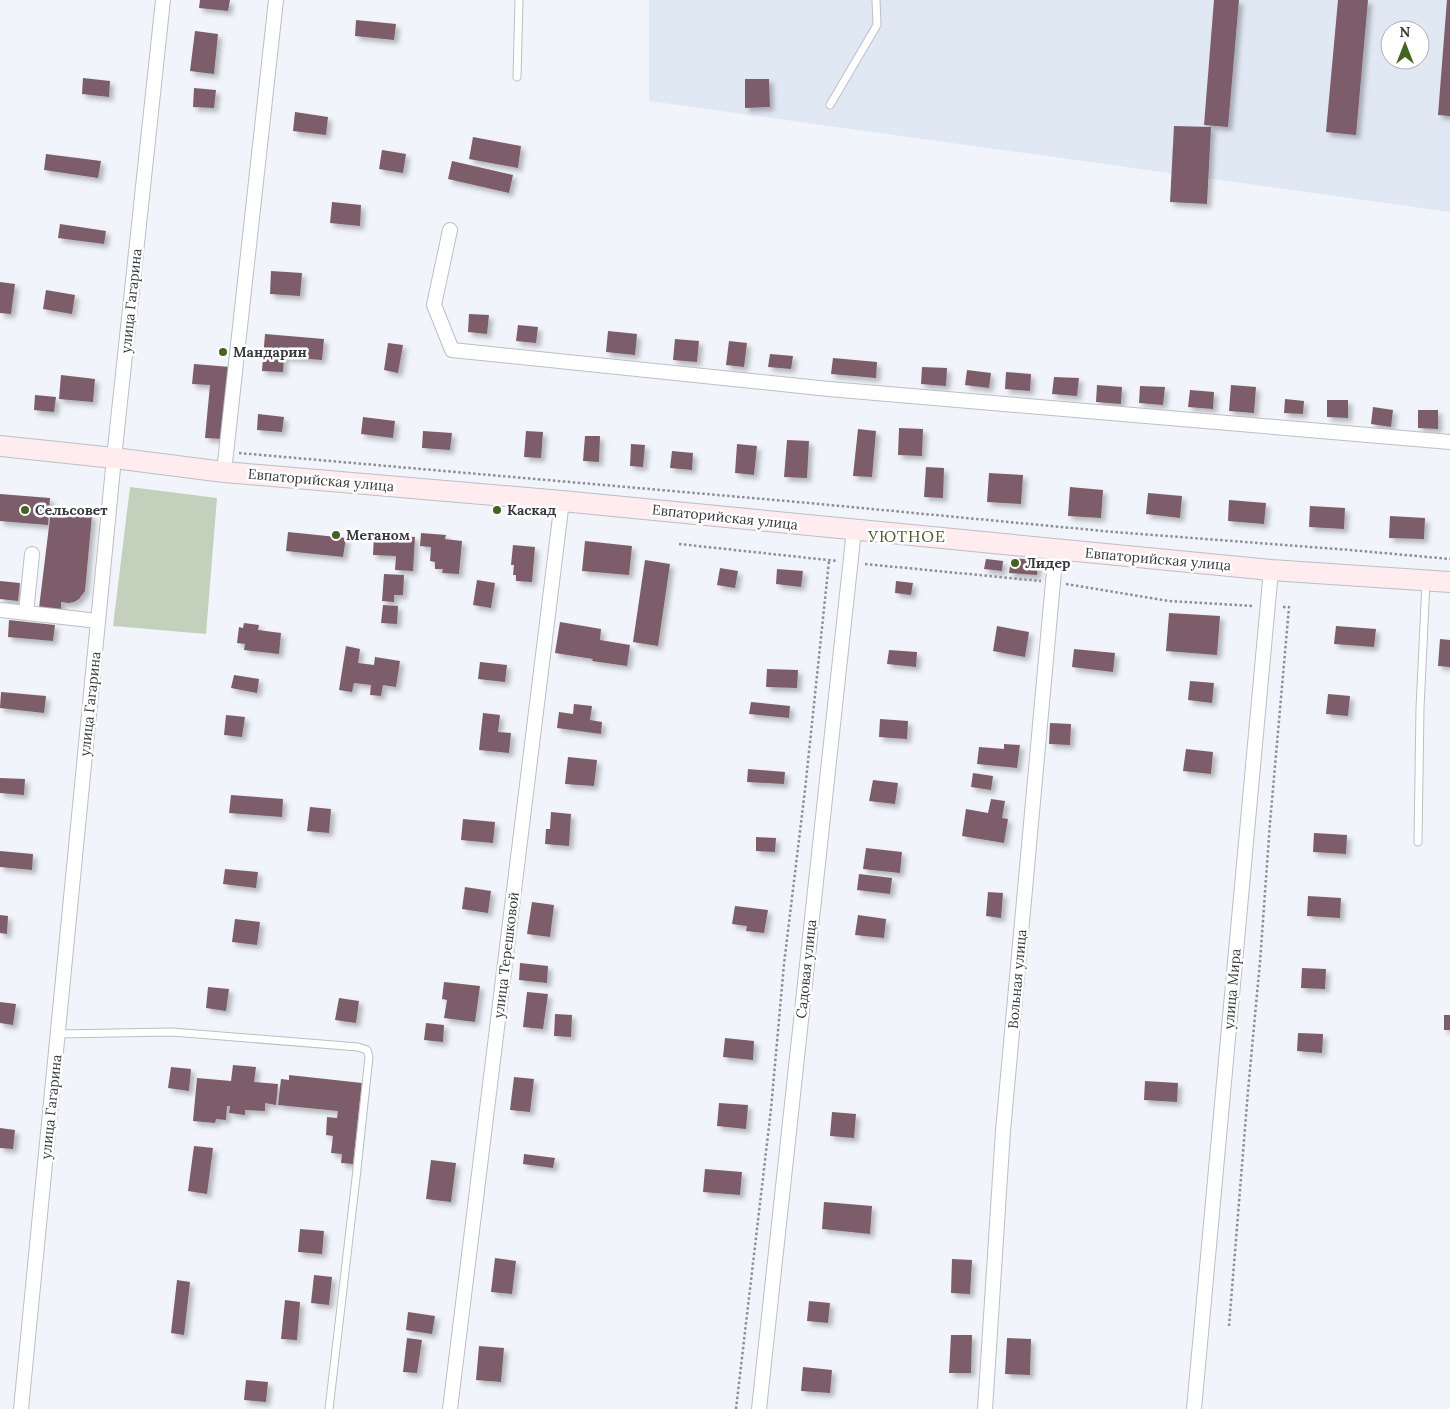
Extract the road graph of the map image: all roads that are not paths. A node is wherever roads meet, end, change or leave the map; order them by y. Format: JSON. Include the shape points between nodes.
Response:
{"nodes":[{"id":1,"x":163,"y":0,"type":"edge"},
{"id":2,"x":276,"y":0,"type":"edge"},
{"id":3,"x":519,"y":0,"type":"edge"},
{"id":4,"x":876,"y":0,"type":"edge"},
{"id":5,"x":517,"y":77,"type":"dead end"},
{"id":6,"x":830,"y":105,"type":"dead end"},
{"id":7,"x":450,"y":230,"type":"dead end"},
{"id":8,"x":1450,"y":442,"type":"edge"},
{"id":9,"x":0,"y":446,"type":"edge"},
{"id":10,"x":114,"y":458,"type":"junction"},
{"id":11,"x":224,"y":472,"type":"junction"},
{"id":12,"x":562,"y":502,"type":"junction"},
{"id":13,"x":854,"y":530,"type":"junction"},
{"id":14,"x":1056,"y":549,"type":"junction"},
{"id":15,"x":32,"y":554,"type":"dead end"},
{"id":16,"x":1271,"y":570,"type":"junction"},
{"id":17,"x":1426,"y":581,"type":"junction"},
{"id":18,"x":1450,"y":582,"type":"edge"},
{"id":19,"x":0,"y":610,"type":"edge"},
{"id":20,"x":26,"y":613,"type":"junction"},
{"id":21,"x":98,"y":621,"type":"junction"},
{"id":22,"x":1418,"y":842,"type":"dead end"},
{"id":23,"x":58,"y":1034,"type":"junction"},
{"id":24,"x":20,"y":1409,"type":"edge"},
{"id":25,"x":329,"y":1409,"type":"edge"},
{"id":26,"x":450,"y":1409,"type":"edge"},
{"id":27,"x":759,"y":1409,"type":"edge"},
{"id":28,"x":985,"y":1409,"type":"edge"},
{"id":29,"x":1194,"y":1409,"type":"edge"}],
"edges":[{"from":1,"to":10,"type":"street","name":"улица Гагарина"},
{"from":2,"to":11,"type":"street"},
{"from":3,"to":5,"type":"lane"},
{"from":4,"to":6,"type":"lane","via":[[877,25]]},
{"from":7,"to":8,"type":"street","via":[[434,305],[452,350],[829,389]]},
{"from":9,"to":10,"type":"main road","name":"Евпаторийская улица"},
{"from":10,"to":11,"type":"main road","name":"Евпаторийская улица"},
{"from":10,"to":21,"type":"street","name":"улица Гагарина"},
{"from":11,"to":12,"type":"main road","name":"Евпаторийская улица"},
{"from":12,"to":13,"type":"main road","name":"Евпаторийская улица"},
{"from":12,"to":26,"type":"street","name":"улица Терешковой"},
{"from":13,"to":14,"type":"main road","name":"Евпаторийская улица"},
{"from":13,"to":27,"type":"street","name":"Садовая улица"},
{"from":14,"to":16,"type":"main road","name":"Евпаторийская улица"},
{"from":14,"to":28,"type":"street","name":"Вольная улица","via":[[1003,1131]]},
{"from":15,"to":20,"type":"street"},
{"from":16,"to":17,"type":"main road","name":"Евпаторийская улица"},
{"from":16,"to":29,"type":"street","name":"улица Мира"},
{"from":17,"to":18,"type":"main road","name":"Евпаторийская улица"},
{"from":17,"to":22,"type":"lane"},
{"from":19,"to":20,"type":"street"},
{"from":20,"to":21,"type":"street"},
{"from":21,"to":23,"type":"street","name":"улица Гагарина"},
{"from":23,"to":24,"type":"street","name":"улица Гагарина"},
{"from":23,"to":25,"type":"lane","via":[[172,1032],[367,1050],[369,1057]]}]}
